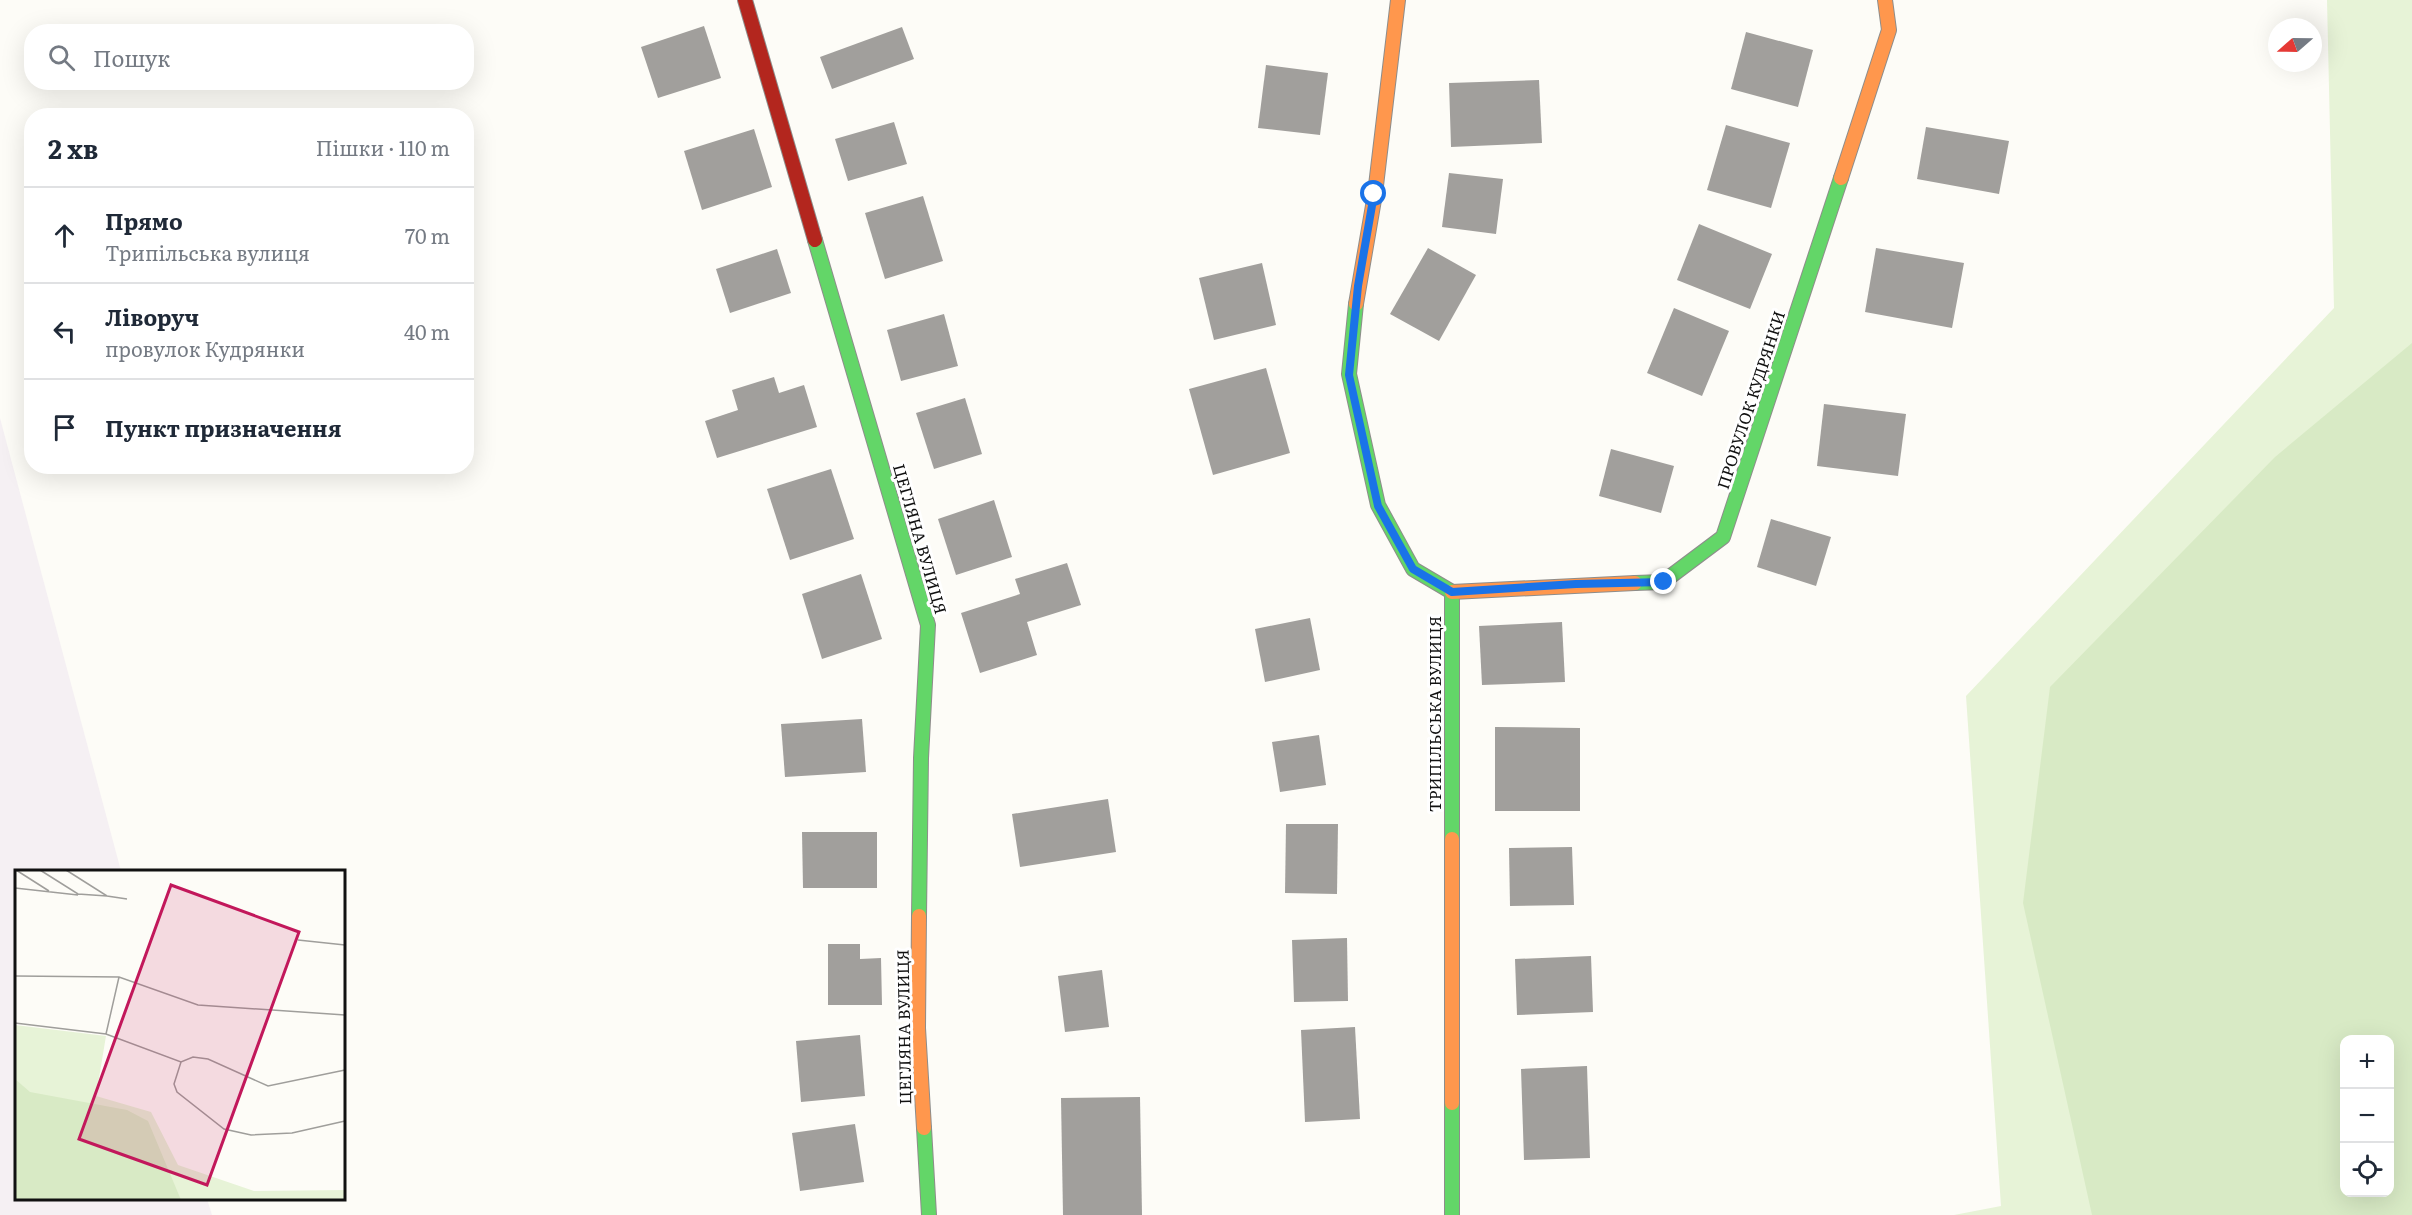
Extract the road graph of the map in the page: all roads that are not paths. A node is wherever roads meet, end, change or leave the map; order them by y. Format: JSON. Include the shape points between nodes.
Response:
{"nodes":[{"id":1,"x":745,"y":0,"type":"edge"},
{"id":2,"x":1398,"y":0,"type":"edge"},
{"id":3,"x":1885,"y":0,"type":"edge"},
{"id":4,"x":1452,"y":592,"type":"junction"},
{"id":5,"x":929,"y":1215,"type":"edge"},
{"id":6,"x":1452,"y":1215,"type":"edge"}],
"edges":[{"from":1,"to":5,"type":"street","name":"ЦЕГЛЯНА ВУЛИЦЯ","via":[[928,625],[921,758],[918,1028]]},
{"from":2,"to":4,"type":"street","via":[[1349,375],[1378,506],[1413,569]]},
{"from":3,"to":4,"type":"street","name":"ПРОВУЛОК КУДРЯНКИ","via":[[1889,30],[1724,537],[1664,582]]},
{"from":4,"to":6,"type":"street","name":"ТРИПІЛЬСЬКА ВУЛИЦЯ"}]}
